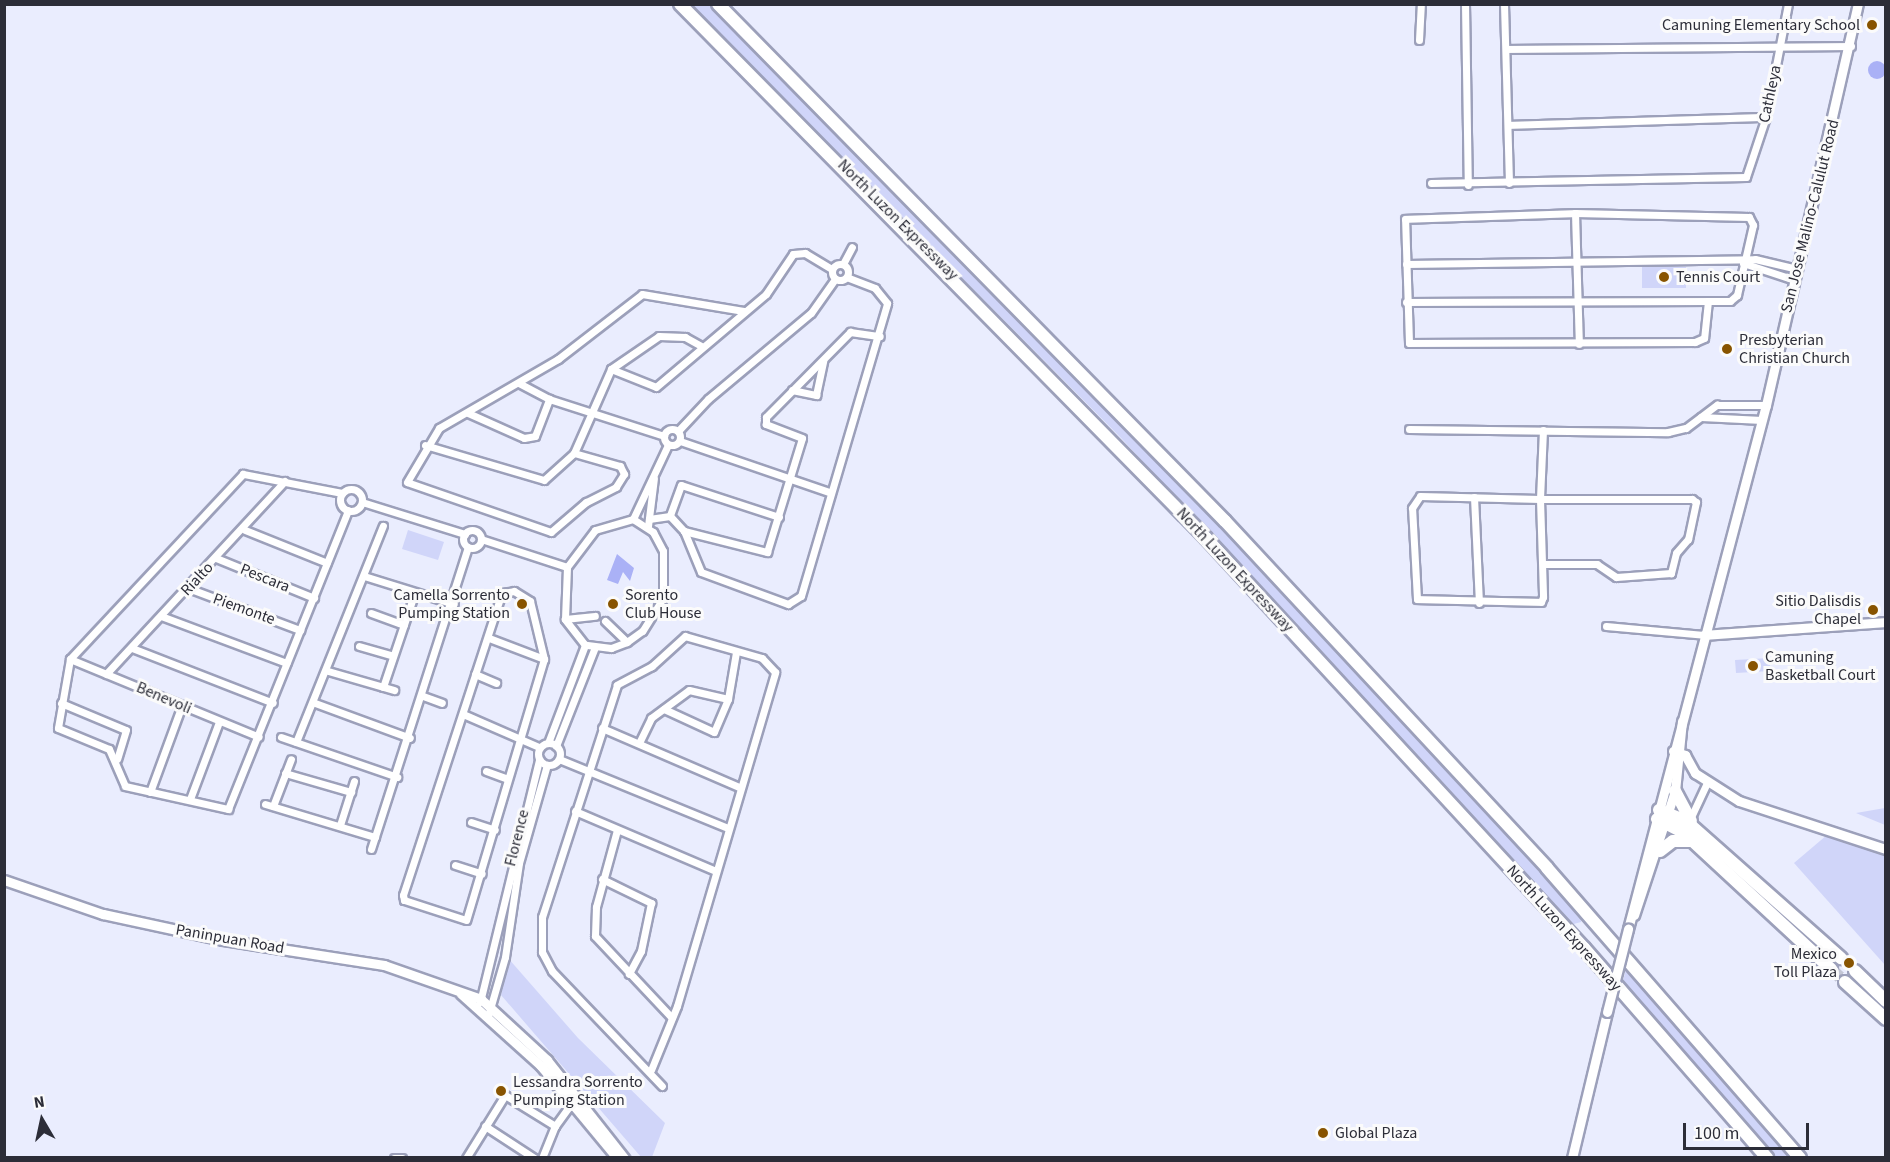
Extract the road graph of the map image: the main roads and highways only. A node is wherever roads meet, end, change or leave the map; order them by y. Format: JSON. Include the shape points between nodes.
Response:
{"nodes":[{"id":1,"x":680,"y":4,"type":"edge"},
{"id":2,"x":718,"y":4,"type":"edge"},
{"id":3,"x":1858,"y":4,"type":"edge"},
{"id":4,"x":1886,"y":622,"type":"edge"},
{"id":5,"x":1704,"y":635,"type":"junction"},
{"id":6,"x":1677,"y":752,"type":"junction"},
{"id":7,"x":1675,"y":791,"type":"junction"},
{"id":8,"x":1663,"y":816,"type":"junction"},
{"id":9,"x":1698,"y":838,"type":"junction"},
{"id":10,"x":1886,"y":849,"type":"edge"},
{"id":11,"x":1660,"y":851,"type":"junction"},
{"id":12,"x":4,"y":880,"type":"edge"},
{"id":13,"x":1628,"y":929,"type":"junction"},
{"id":14,"x":1841,"y":958,"type":"tunnel mouth"},
{"id":15,"x":1831,"y":969,"type":"tunnel mouth"},
{"id":16,"x":1855,"y":971,"type":"tunnel mouth"},
{"id":17,"x":1845,"y":982,"type":"tunnel mouth"},
{"id":18,"x":1886,"y":1001,"type":"edge"},
{"id":19,"x":1886,"y":1019,"type":"edge"},
{"id":20,"x":574,"y":1100,"type":"junction"},
{"id":21,"x":617,"y":1158,"type":"edge"},
{"id":22,"x":624,"y":1158,"type":"edge"},
{"id":23,"x":1572,"y":1158,"type":"edge"},
{"id":24,"x":1767,"y":1158,"type":"edge"},
{"id":25,"x":1800,"y":1158,"type":"edge"}],
"edges":[{"from":1,"to":24,"type":"highway","name":"North Luzon Expressway","via":[[1206,538],[1576,940]]},
{"from":2,"to":25,"type":"highway","name":"North Luzon Expressway","via":[[1225,521],[1547,868]]},
{"from":3,"to":5,"type":"main road","name":"San Jose Malino-Calulut Road","via":[[1766,405]]},
{"from":4,"to":5,"type":"main road"},
{"from":5,"to":6,"type":"main road","name":"San Jose Malino-Calulut Road"},
{"from":6,"to":7,"type":"main road"},
{"from":6,"to":8,"type":"main road"},
{"from":6,"to":10,"type":"main road","via":[[1708,781],[1771,815]]},
{"from":7,"to":8,"type":"main road"},
{"from":7,"to":9,"type":"highway"},
{"from":8,"to":9,"type":"highway"},
{"from":8,"to":11,"type":"main road"},
{"from":8,"to":13,"type":"main road"},
{"from":9,"to":11,"type":"highway","via":[[1673,841]]},
{"from":9,"to":14,"type":"highway"},
{"from":9,"to":15,"type":"highway"},
{"from":11,"to":13,"type":"main road"},
{"from":12,"to":20,"type":"main road","name":"Paninpuan Road","via":[[102,914],[223,940],[384,965],[457,991],[490,1011]]},
{"from":13,"to":23,"type":"main road","bridge":true},
{"from":16,"to":18,"type":"highway"},
{"from":17,"to":19,"type":"highway"},
{"from":20,"to":21,"type":"main road","name":"Paninpuan Road"},
{"from":20,"to":22,"type":"main road","name":"Paninpuan Road"}]}
